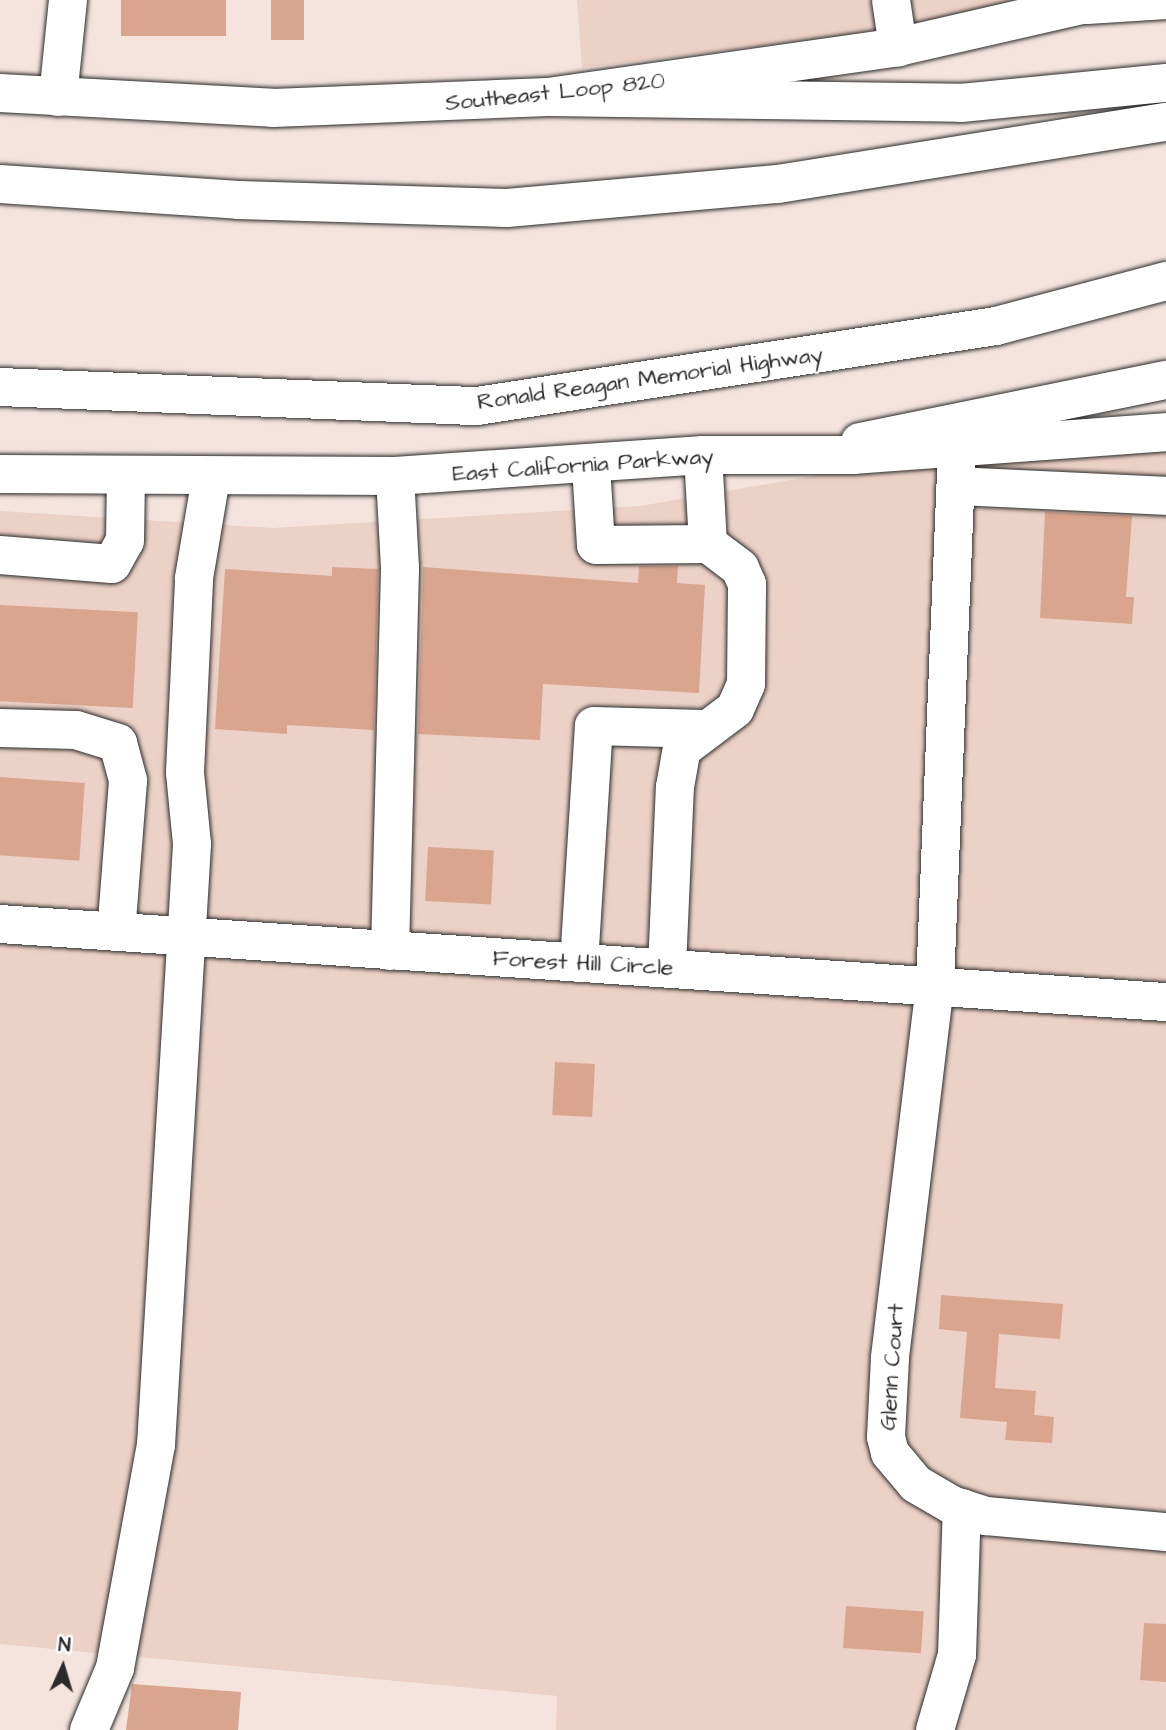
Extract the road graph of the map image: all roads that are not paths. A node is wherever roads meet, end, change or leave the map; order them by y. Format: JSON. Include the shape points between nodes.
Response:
{"nodes":[{"id":1,"x":68,"y":0,"type":"edge"},
{"id":2,"x":891,"y":0,"type":"edge"},
{"id":3,"x":1166,"y":0,"type":"edge"},
{"id":4,"x":1095,"y":3,"type":"edge"},
{"id":5,"x":898,"y":47,"type":"junction"},
{"id":6,"x":1166,"y":83,"type":"edge"},
{"id":7,"x":0,"y":93,"type":"edge"},
{"id":8,"x":58,"y":97,"type":"junction"},
{"id":9,"x":548,"y":97,"type":"junction"},
{"id":10,"x":1166,"y":122,"type":"edge"},
{"id":11,"x":0,"y":184,"type":"edge"},
{"id":12,"x":1166,"y":281,"type":"edge"},
{"id":13,"x":1166,"y":380,"type":"edge"},
{"id":14,"x":0,"y":387,"type":"edge"},
{"id":15,"x":1166,"y":432,"type":"edge"},
{"id":16,"x":957,"y":448,"type":"junction"},
{"id":17,"x":703,"y":455,"type":"junction"},
{"id":18,"x":782,"y":456,"type":"junction"},
{"id":19,"x":591,"y":466,"type":"junction"},
{"id":20,"x":0,"y":474,"type":"edge"},
{"id":21,"x":395,"y":476,"type":"junction"},
{"id":22,"x":126,"y":478,"type":"junction"},
{"id":23,"x":211,"y":478,"type":"junction"},
{"id":24,"x":957,"y":486,"type":"junction"},
{"id":25,"x":1166,"y":496,"type":"edge"},
{"id":26,"x":708,"y":544,"type":"junction"},
{"id":27,"x":0,"y":555,"type":"edge"},
{"id":28,"x":0,"y":728,"type":"edge"},
{"id":29,"x":703,"y":729,"type":"junction"},
{"id":30,"x":0,"y":925,"type":"edge"},
{"id":31,"x":116,"y":932,"type":"junction"},
{"id":32,"x":185,"y":938,"type":"junction"},
{"id":33,"x":390,"y":951,"type":"junction"},
{"id":34,"x":579,"y":963,"type":"junction"},
{"id":35,"x":667,"y":968,"type":"junction"},
{"id":36,"x":935,"y":985,"type":"junction"},
{"id":37,"x":1166,"y":1002,"type":"edge"},
{"id":38,"x":962,"y":1508,"type":"junction"},
{"id":39,"x":1166,"y":1532,"type":"edge"},
{"id":40,"x":89,"y":1730,"type":"edge"},
{"id":41,"x":935,"y":1730,"type":"edge"}],
"edges":[{"from":1,"to":8,"type":"main road"},
{"from":2,"to":5,"type":"main road"},
{"from":3,"to":4,"type":"main road","name":"Southeast Loop 820"},
{"from":4,"to":5,"type":"main road","name":"Southeast Loop 820"},
{"from":5,"to":9,"type":"main road","name":"Southeast Loop 820"},
{"from":6,"to":9,"type":"main road","via":[[961,103]]},
{"from":7,"to":8,"type":"main road","name":"Southeast Loop 820"},
{"from":8,"to":9,"type":"main road","name":"Southeast Loop 820","via":[[273,108]]},
{"from":10,"to":11,"type":"main road","via":[[778,184],[507,208],[238,200]]},
{"from":12,"to":14,"type":"main road","name":"Ronald Reagan Memorial Highway","via":[[996,326],[477,406]]},
{"from":13,"to":18,"type":"main road"},
{"from":15,"to":16,"type":"main road","name":"East California Parkway"},
{"from":16,"to":18,"type":"main road","name":"East California Parkway"},
{"from":16,"to":24,"type":"main road","name":"Glenn Court"},
{"from":17,"to":18,"type":"main road","name":"East California Parkway"},
{"from":17,"to":19,"type":"main road","name":"East California Parkway"},
{"from":17,"to":26,"type":"main road"},
{"from":19,"to":21,"type":"main road","name":"East California Parkway"},
{"from":19,"to":26,"type":"main road","via":[[596,545]]},
{"from":20,"to":22,"type":"main road","name":"East California Parkway"},
{"from":21,"to":23,"type":"main road","name":"East California Parkway"},
{"from":21,"to":33,"type":"main road","via":[[400,568]]},
{"from":22,"to":23,"type":"main road","name":"East California Parkway"},
{"from":22,"to":27,"type":"main road","via":[[125,541],[112,564]]},
{"from":23,"to":32,"type":"main road","via":[[194,578],[185,772],[192,844]]},
{"from":24,"to":25,"type":"main road"},
{"from":24,"to":36,"type":"main road","name":"Glenn Court"},
{"from":26,"to":29,"type":"main road","via":[[740,568],[747,584],[746,684],[735,709]]},
{"from":28,"to":31,"type":"main road","via":[[76,730],[118,743],[128,781]]},
{"from":29,"to":34,"type":"main road","via":[[594,726]]},
{"from":29,"to":35,"type":"main road","via":[[682,749],[675,788]]},
{"from":30,"to":31,"type":"main road","name":"Forest Hill Circle"},
{"from":31,"to":32,"type":"main road","name":"Forest Hill Circle"},
{"from":32,"to":33,"type":"main road","name":"Forest Hill Circle"},
{"from":32,"to":40,"type":"main road","via":[[156,1445],[115,1668]]},
{"from":33,"to":34,"type":"main road","name":"Forest Hill Circle"},
{"from":34,"to":35,"type":"main road","name":"Forest Hill Circle"},
{"from":35,"to":36,"type":"main road","name":"Forest Hill Circle"},
{"from":36,"to":37,"type":"main road","name":"Forest Hill Circle"},
{"from":36,"to":38,"type":"main road","name":"Glenn Court","via":[[890,1358],[886,1437],[890,1453],[916,1484]]},
{"from":38,"to":39,"type":"main road","name":"Glenn Court","via":[[986,1516]]},
{"from":38,"to":41,"type":"main road","via":[[957,1655]]}]}
